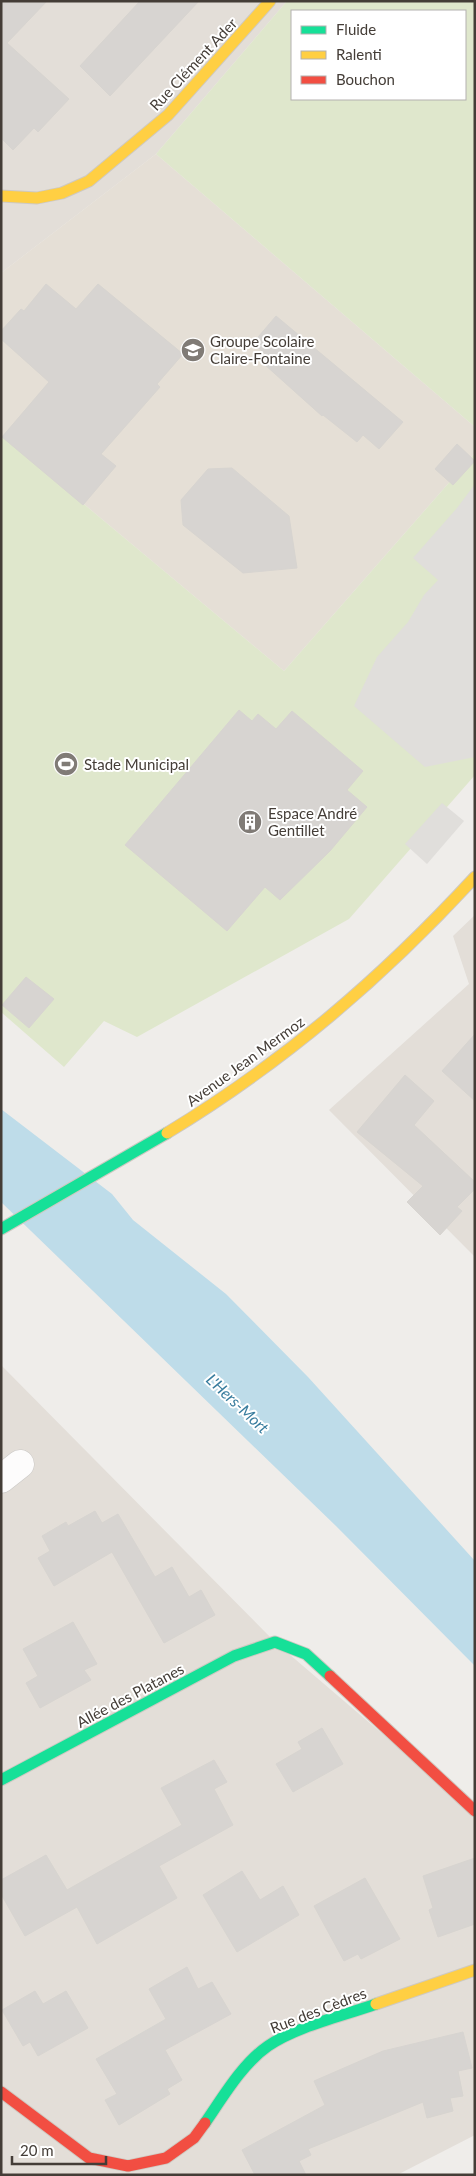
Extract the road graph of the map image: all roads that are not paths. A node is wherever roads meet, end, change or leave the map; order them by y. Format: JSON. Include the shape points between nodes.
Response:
{"nodes":[{"id":1,"x":270,"y":1,"type":"edge"},
{"id":2,"x":1,"y":196,"type":"edge"},
{"id":3,"x":475,"y":877,"type":"edge"},
{"id":4,"x":1,"y":1229,"type":"edge"},
{"id":5,"x":1,"y":1780,"type":"edge"},
{"id":6,"x":475,"y":1811,"type":"edge"},
{"id":7,"x":475,"y":1970,"type":"edge"},
{"id":8,"x":1,"y":2092,"type":"edge"}],
"edges":[{"from":1,"to":2,"type":"street","name":"Rue Clément Ader","via":[[168,115],[89,180],[62,193],[37,198]]},
{"from":3,"to":4,"type":"street","name":"Avenue Jean Mermoz","via":[[424,933],[360,993],[267,1068],[163,1137]]},
{"from":5,"to":6,"type":"street","name":"Allée des Platanes","via":[[234,1656],[275,1642],[306,1654]]},
{"from":7,"to":8,"type":"street","name":"Rue des Cèdres","via":[[297,2032],[268,2046],[241,2073],[194,2138],[166,2158],[128,2166],[89,2158]]}]}
